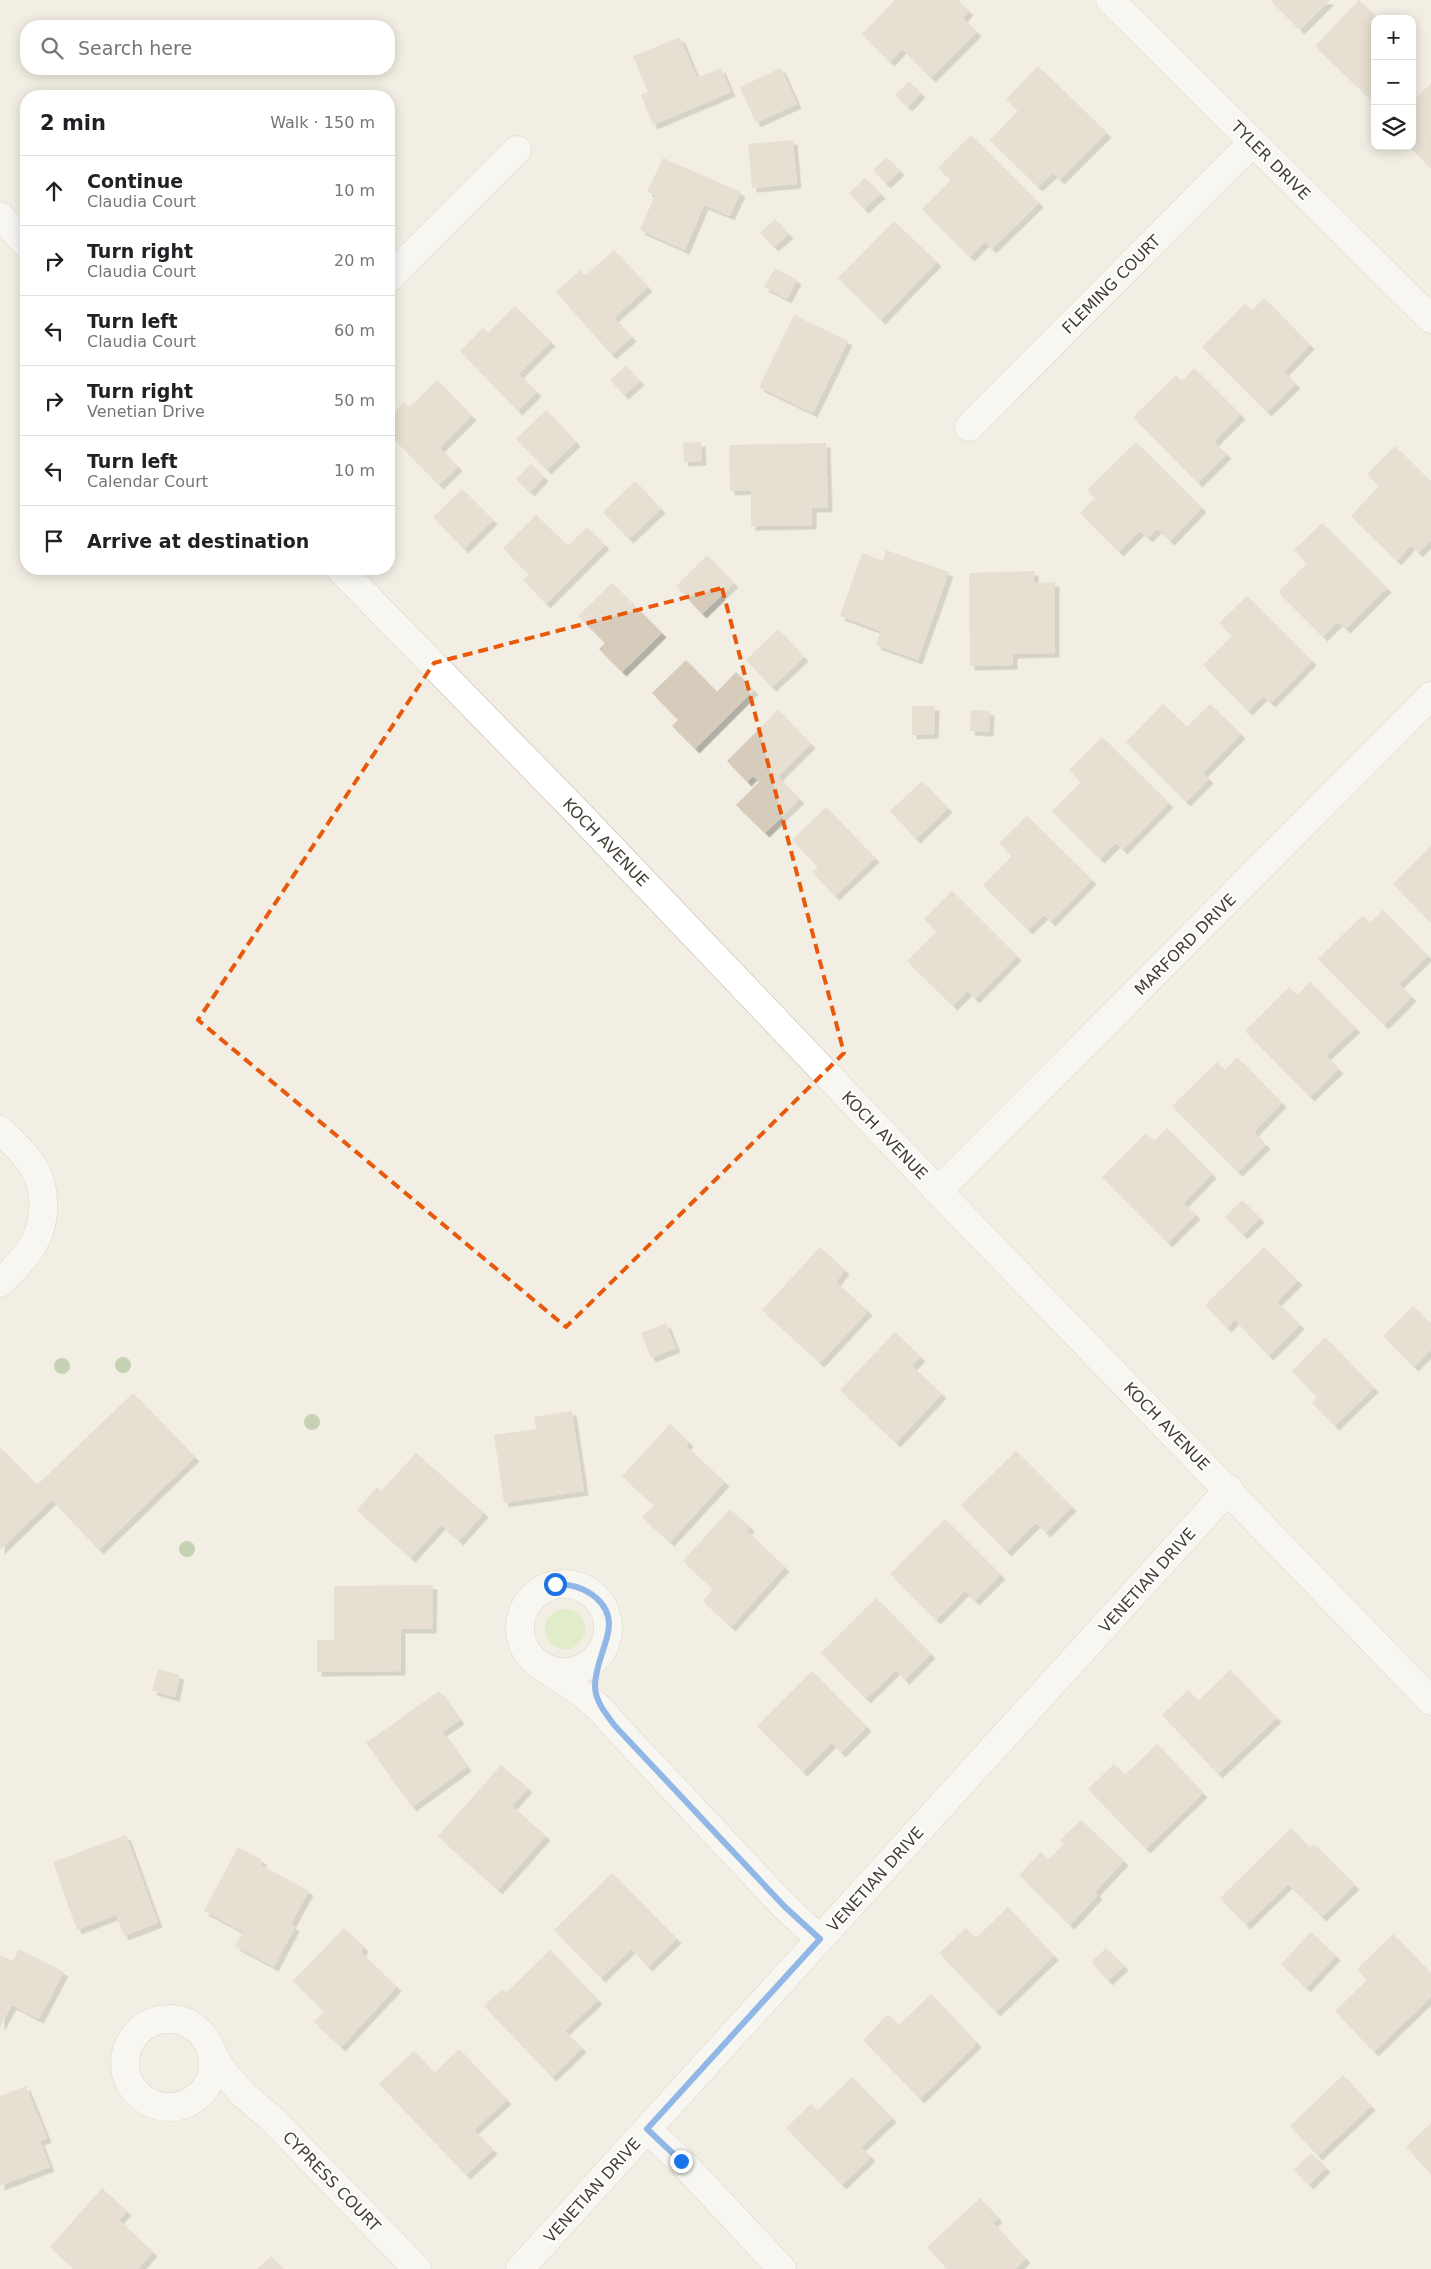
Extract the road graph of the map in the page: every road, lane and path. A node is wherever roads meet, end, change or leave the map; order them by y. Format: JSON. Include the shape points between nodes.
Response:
{"nodes":[{"id":1,"x":1110,"y":0,"type":"edge"},
{"id":2,"x":1253,"y":142,"type":"junction"},
{"id":3,"x":517,"y":150,"type":"dead end"},
{"id":4,"x":0,"y":216,"type":"edge"},
{"id":5,"x":20,"y":238,"type":"edge"},
{"id":6,"x":395,"y":272,"type":"edge"},
{"id":7,"x":1431,"y":319,"type":"edge"},
{"id":8,"x":969,"y":427,"type":"dead end"},
{"id":9,"x":346,"y":575,"type":"edge"},
{"id":10,"x":1431,"y":696,"type":"edge"},
{"id":11,"x":0,"y":1130,"type":"edge"},
{"id":12,"x":938,"y":1191,"type":"junction"},
{"id":13,"x":0,"y":1283,"type":"edge"},
{"id":14,"x":1229,"y":1490,"type":"junction"},
{"id":15,"x":602,"y":1650,"type":"junction"},
{"id":16,"x":540,"y":1665,"type":"junction"},
{"id":17,"x":1431,"y":1701,"type":"edge"},
{"id":18,"x":601,"y":1708,"type":"junction"},
{"id":19,"x":820,"y":1939,"type":"junction"},
{"id":20,"x":211,"y":2051,"type":"junction"},
{"id":21,"x":244,"y":2095,"type":"junction"},
{"id":22,"x":192,"y":2102,"type":"junction"},
{"id":23,"x":647,"y":2129,"type":"junction"},
{"id":24,"x":417,"y":2269,"type":"edge"},
{"id":25,"x":520,"y":2269,"type":"edge"},
{"id":26,"x":782,"y":2269,"type":"edge"}],
"edges":[{"from":1,"to":2,"type":"street","name":"TYLER DRIVE"},
{"from":2,"to":7,"type":"street","name":"TYLER DRIVE"},
{"from":2,"to":8,"type":"street","name":"FLEMING COURT"},
{"from":3,"to":6,"type":"street"},
{"from":4,"to":5,"type":"street"},
{"from":9,"to":12,"type":"street","name":"KOCH AVENUE","via":[[581,816]]},
{"from":10,"to":12,"type":"street","name":"MARFORD DRIVE"},
{"from":11,"to":13,"type":"street","via":[[28,1159],[37,1174],[44,1210],[40,1231],[31,1249]]},
{"from":12,"to":14,"type":"street","name":"KOCH AVENUE"},
{"from":14,"to":17,"type":"street","name":"KOCH AVENUE"},
{"from":14,"to":19,"type":"street","name":"VENETIAN DRIVE"},
{"from":15,"to":16,"type":"street","via":[[594,1661],[574,1670],[553,1671]]},
{"from":15,"to":16,"type":"street","via":[[608,1636],[604,1608],[584,1588],[555,1584],[541,1589],[529,1599],[519,1627],[521,1642],[528,1655]]},
{"from":15,"to":18,"type":"street","via":[[595,1687]]},
{"from":16,"to":18,"type":"street"},
{"from":18,"to":19,"type":"street","via":[[785,1907]]},
{"from":19,"to":23,"type":"street","name":"VENETIAN DRIVE"},
{"from":20,"to":21,"type":"street","name":"CYPRESS COURT","via":[[225,2074]]},
{"from":20,"to":22,"type":"street","via":[[210,2080]]},
{"from":20,"to":22,"type":"street","name":"CYPRESS COURT","via":[[206,2038],[196,2028],[183,2021],[169,2019],[154,2021],[140,2028],[125,2054],[124,2069],[137,2096],[164,2108]]},
{"from":21,"to":22,"type":"street","name":"CYPRESS COURT","via":[[217,2095]]},
{"from":21,"to":24,"type":"street","name":"CYPRESS COURT","via":[[273,2120]]},
{"from":23,"to":25,"type":"street","name":"VENETIAN DRIVE"},
{"from":23,"to":26,"type":"street"}]}
